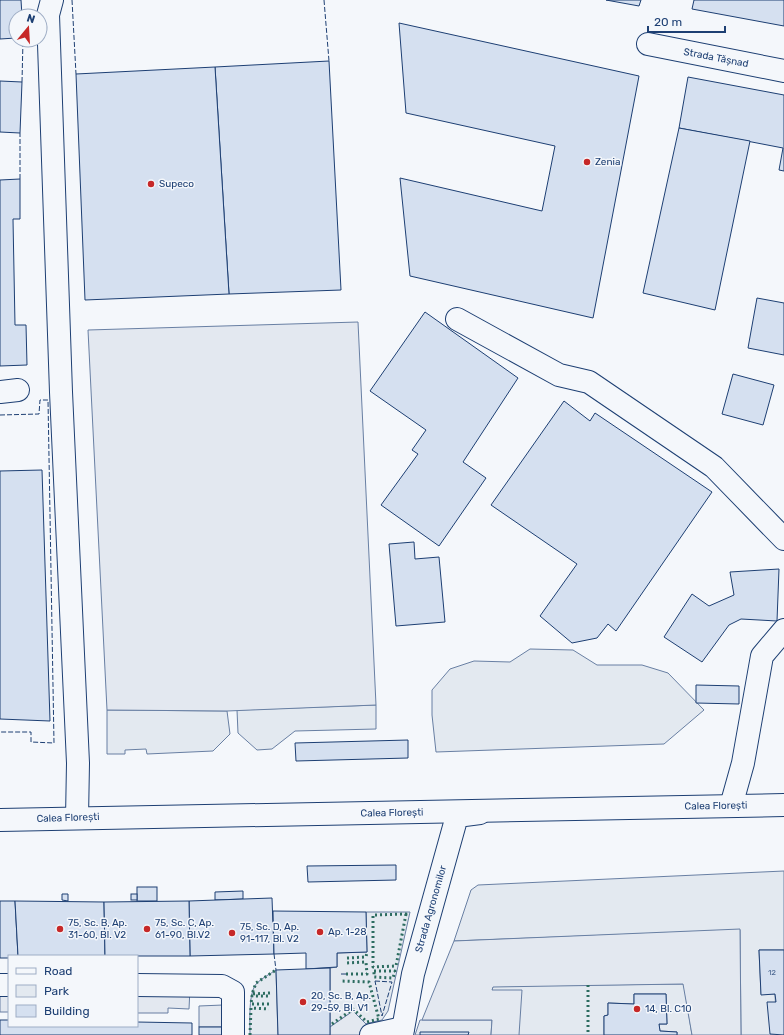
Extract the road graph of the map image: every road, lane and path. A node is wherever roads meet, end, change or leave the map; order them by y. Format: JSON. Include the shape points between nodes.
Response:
{"nodes":[{"id":1,"x":52,"y":0,"type":"edge"},
{"id":2,"x":648,"y":44,"type":"dead end"},
{"id":3,"x":784,"y":71,"type":"edge"},
{"id":4,"x":457,"y":319,"type":"dead end"},
{"id":5,"x":784,"y":540,"type":"edge"},
{"id":6,"x":784,"y":630,"type":"edge"},
{"id":7,"x":784,"y":805,"type":"edge"},
{"id":8,"x":731,"y":806,"type":"junction"},
{"id":9,"x":489,"y":811,"type":"junction"},
{"id":10,"x":77,"y":818,"type":"junction"},
{"id":11,"x":0,"y":820,"type":"edge"},
{"id":12,"x":138,"y":985,"type":"edge"},
{"id":13,"x":402,"y":1031,"type":"edge"},
{"id":14,"x":233,"y":1035,"type":"edge"},
{"id":15,"x":370,"y":1035,"type":"edge"}],
"edges":[{"from":1,"to":10,"type":"main road","via":[[48,15],[61,392],[78,763]]},
{"from":2,"to":3,"type":"main road","name":"Strada Tășnad"},
{"from":4,"to":5,"type":"main road","via":[[559,375],[589,382],[714,467]]},
{"from":6,"to":8,"type":"main road","via":[[762,656],[743,763]]},
{"from":7,"to":8,"type":"main road","name":"Calea Florești"},
{"from":8,"to":9,"type":"main road","name":"Calea Florești"},
{"from":9,"to":10,"type":"main road","name":"Calea Florești"},
{"from":9,"to":13,"type":"main road","name":"Strada Agronomilor","via":[[457,816],[419,951]]},
{"from":10,"to":11,"type":"main road","name":"Calea Florești"},
{"from":12,"to":14,"type":"main road","via":[[222,986],[233,992]]},
{"from":13,"to":15,"type":"main road"}]}
